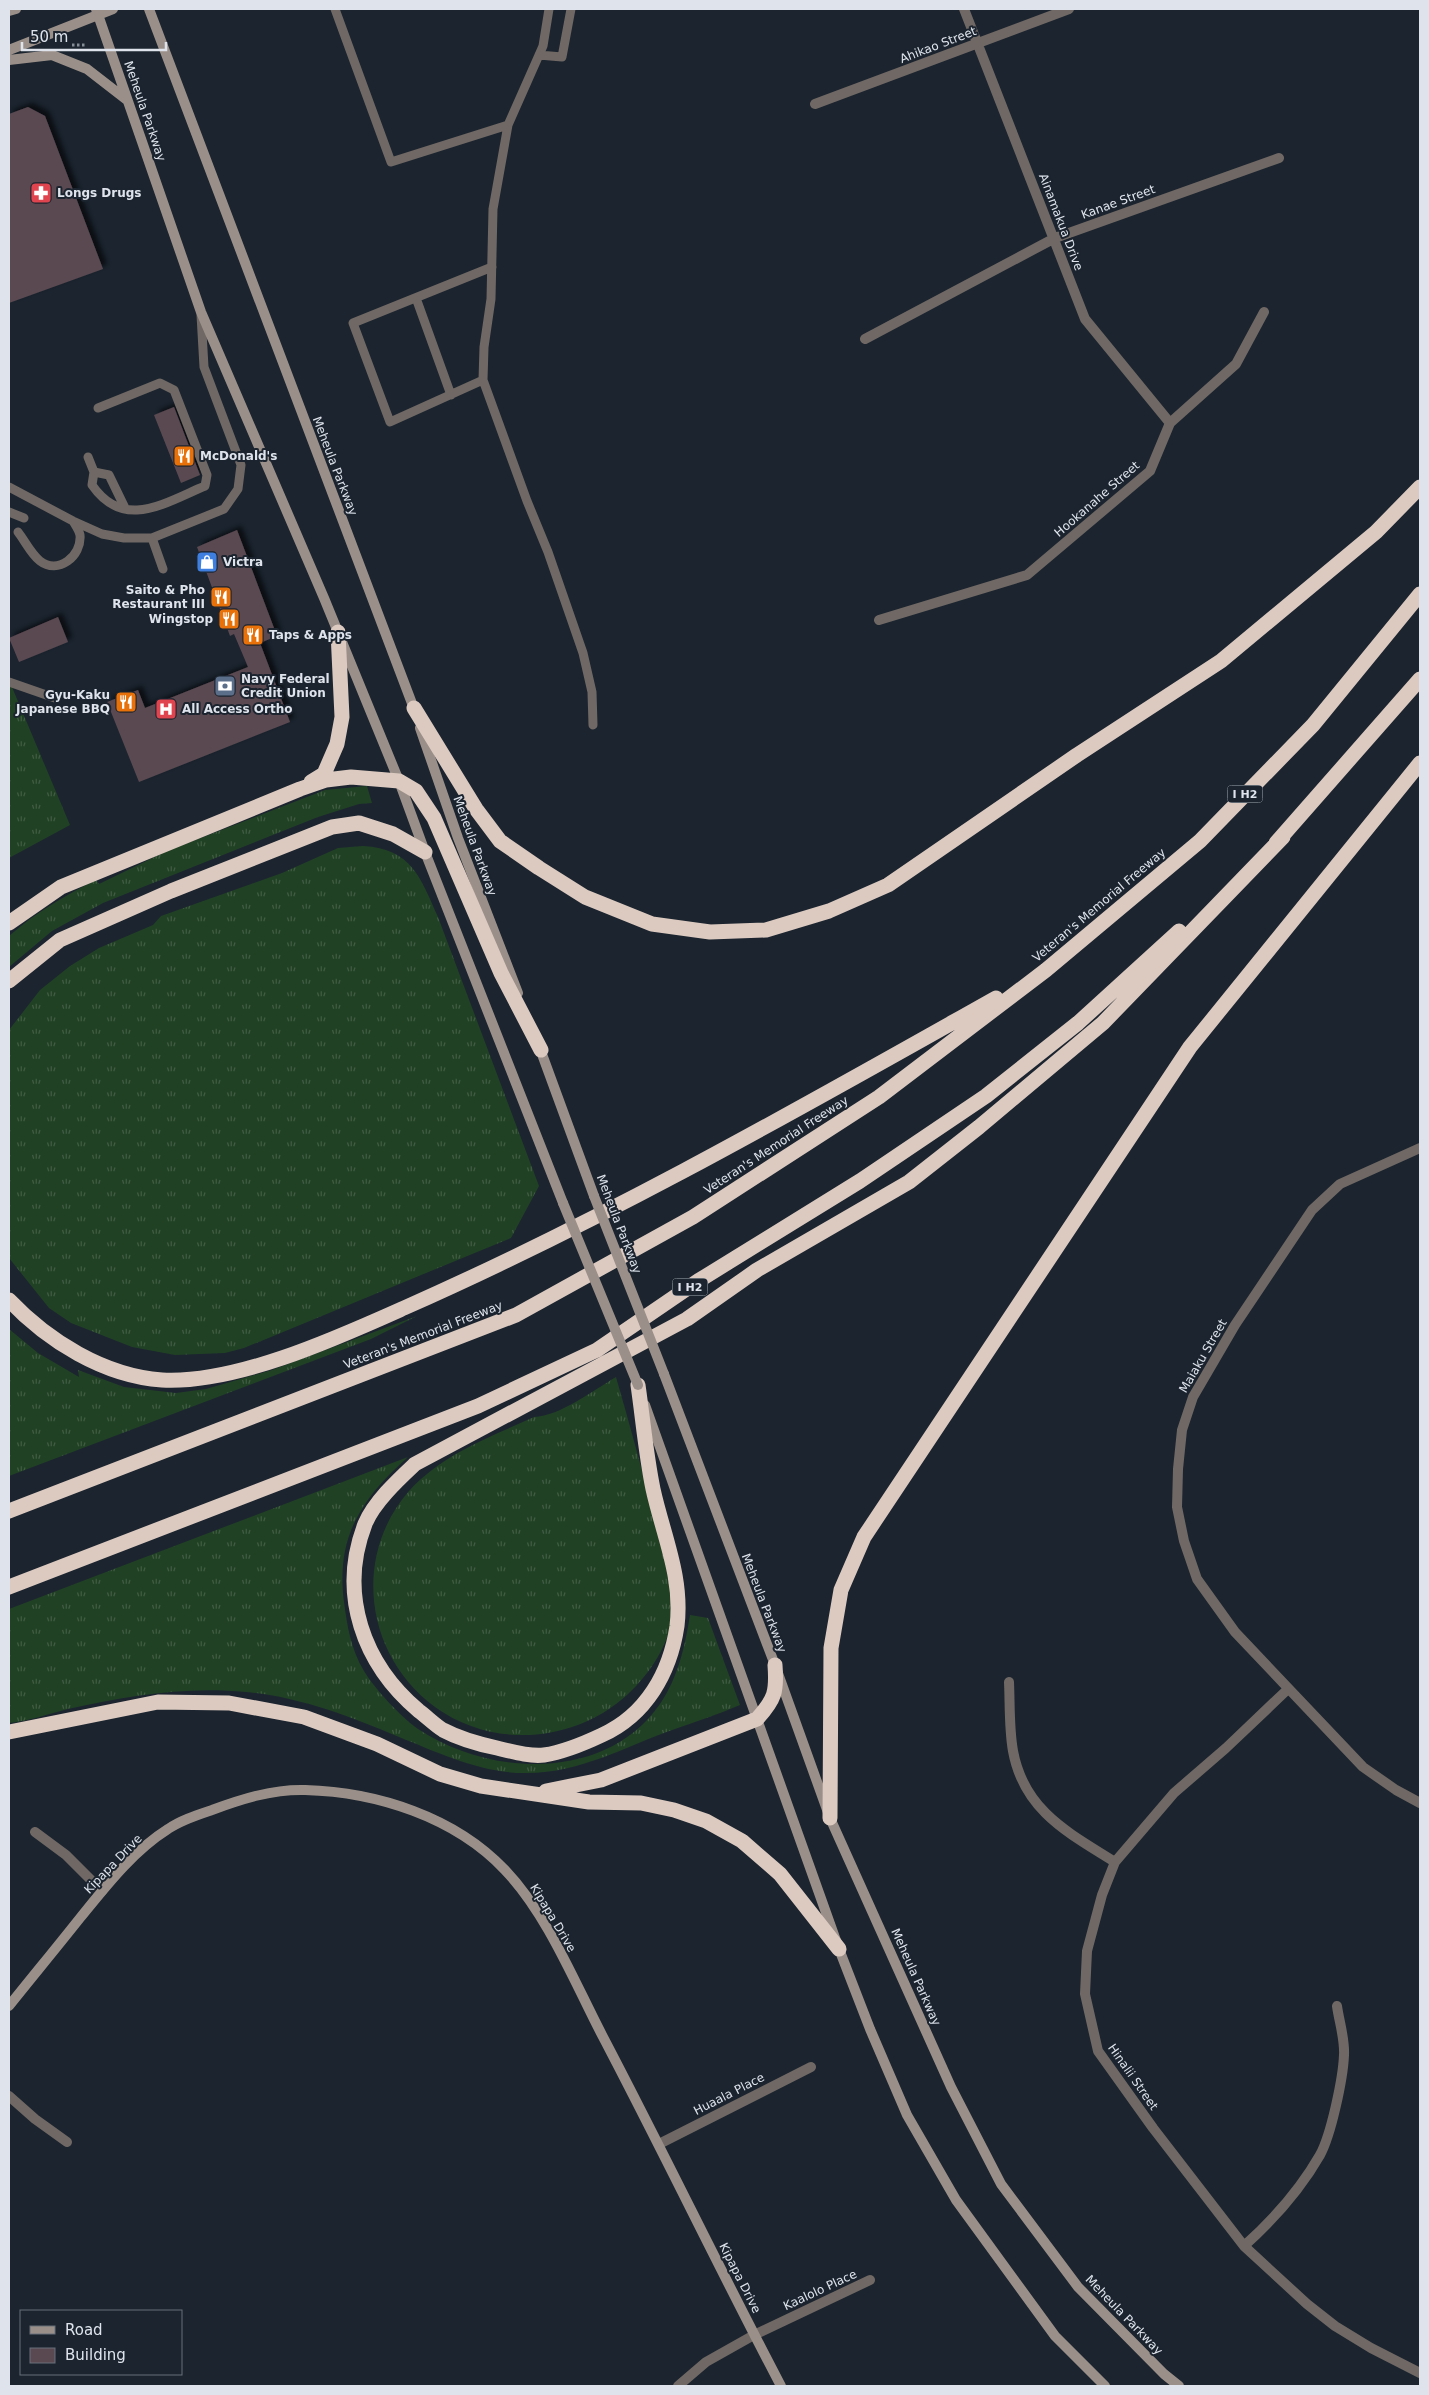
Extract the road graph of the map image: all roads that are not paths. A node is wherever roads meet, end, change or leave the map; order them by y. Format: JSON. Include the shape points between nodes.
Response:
{"nodes":[{"id":1,"x":16,"y":9,"type":"edge"},
{"id":2,"x":113,"y":9,"type":"edge"},
{"id":3,"x":149,"y":9,"type":"edge"},
{"id":4,"x":335,"y":9,"type":"edge"},
{"id":5,"x":549,"y":9,"type":"edge"},
{"id":6,"x":571,"y":9,"type":"edge"},
{"id":7,"x":964,"y":9,"type":"edge"},
{"id":8,"x":1069,"y":9,"type":"edge"},
{"id":9,"x":9,"y":12,"type":"edge"},
{"id":10,"x":97,"y":12,"type":"edge"},
{"id":11,"x":978,"y":43,"type":"junction"},
{"id":12,"x":9,"y":50,"type":"edge"},
{"id":13,"x":539,"y":55,"type":"junction"},
{"id":14,"x":9,"y":60,"type":"edge"},
{"id":15,"x":128,"y":100,"type":"junction"},
{"id":16,"x":816,"y":104,"type":"dead end"},
{"id":17,"x":508,"y":125,"type":"junction"},
{"id":18,"x":1279,"y":158,"type":"dead end"},
{"id":19,"x":1055,"y":238,"type":"junction"},
{"id":20,"x":492,"y":267,"type":"junction"},
{"id":21,"x":416,"y":298,"type":"junction"},
{"id":22,"x":201,"y":312,"type":"junction"},
{"id":23,"x":1264,"y":312,"type":"dead end"},
{"id":24,"x":866,"y":340,"type":"dead end"},
{"id":25,"x":483,"y":380,"type":"junction"},
{"id":26,"x":451,"y":394,"type":"junction"},
{"id":27,"x":98,"y":408,"type":"dead end"},
{"id":28,"x":1170,"y":423,"type":"junction"},
{"id":29,"x":88,"y":457,"type":"dead end"},
{"id":30,"x":94,"y":472,"type":"junction"},
{"id":31,"x":9,"y":487,"type":"edge"},
{"id":32,"x":1420,"y":487,"type":"edge"},
{"id":33,"x":125,"y":508,"type":"junction"},
{"id":34,"x":9,"y":512,"type":"edge"},
{"id":35,"x":24,"y":518,"type":"dead end"},
{"id":36,"x":74,"y":521,"type":"junction"},
{"id":37,"x":18,"y":532,"type":"dead end"},
{"id":38,"x":152,"y":538,"type":"junction"},
{"id":39,"x":163,"y":569,"type":"dead end"},
{"id":40,"x":1420,"y":594,"type":"edge"},
{"id":41,"x":880,"y":620,"type":"dead end"},
{"id":42,"x":338,"y":632,"type":"junction"},
{"id":43,"x":1420,"y":679,"type":"edge"},
{"id":44,"x":9,"y":682,"type":"edge"},
{"id":45,"x":56,"y":698,"type":"dead end"},
{"id":46,"x":414,"y":708,"type":"junction"},
{"id":47,"x":593,"y":725,"type":"dead end"},
{"id":48,"x":1420,"y":763,"type":"edge"},
{"id":49,"x":399,"y":780,"type":"junction"},
{"id":50,"x":300,"y":789,"type":"junction"},
{"id":51,"x":1283,"y":837,"type":"junction"},
{"id":52,"x":425,"y":852,"type":"junction"},
{"id":53,"x":9,"y":923,"type":"edge"},
{"id":54,"x":1046,"y":970,"type":"junction"},
{"id":55,"x":9,"y":981,"type":"edge"},
{"id":56,"x":541,"y":1050,"type":"junction"},
{"id":57,"x":1420,"y":1148,"type":"edge"},
{"id":58,"x":9,"y":1300,"type":"edge"},
{"id":59,"x":638,"y":1385,"type":"junction"},
{"id":60,"x":9,"y":1511,"type":"edge"},
{"id":61,"x":9,"y":1588,"type":"edge"},
{"id":62,"x":775,"y":1666,"type":"junction"},
{"id":63,"x":1009,"y":1682,"type":"dead end"},
{"id":64,"x":1288,"y":1689,"type":"junction"},
{"id":65,"x":757,"y":1719,"type":"junction"},
{"id":66,"x":9,"y":1732,"type":"edge"},
{"id":67,"x":515,"y":1792,"type":"junction"},
{"id":68,"x":1420,"y":1803,"type":"edge"},
{"id":69,"x":830,"y":1818,"type":"junction"},
{"id":70,"x":35,"y":1832,"type":"dead end"},
{"id":71,"x":1115,"y":1862,"type":"junction"},
{"id":72,"x":102,"y":1891,"type":"junction"},
{"id":73,"x":839,"y":1948,"type":"junction"},
{"id":74,"x":9,"y":2006,"type":"edge"},
{"id":75,"x":1337,"y":2006,"type":"dead end"},
{"id":76,"x":811,"y":2067,"type":"dead end"},
{"id":77,"x":9,"y":2096,"type":"edge"},
{"id":78,"x":67,"y":2142,"type":"dead end"},
{"id":79,"x":659,"y":2144,"type":"junction"},
{"id":80,"x":1244,"y":2246,"type":"junction"},
{"id":81,"x":870,"y":2280,"type":"dead end"},
{"id":82,"x":754,"y":2335,"type":"junction"},
{"id":83,"x":1420,"y":2373,"type":"edge"},
{"id":84,"x":678,"y":2386,"type":"edge"},
{"id":85,"x":781,"y":2386,"type":"edge"},
{"id":86,"x":1105,"y":2386,"type":"edge"},
{"id":87,"x":1179,"y":2386,"type":"edge"}],
"edges":[{"from":1,"to":9,"type":"main road"},
{"from":2,"to":10,"type":"main road"},
{"from":3,"to":46,"type":"main road","name":"Meheula Parkway"},
{"from":4,"to":17,"type":"lane","via":[[391,162]]},
{"from":5,"to":13,"type":"lane"},
{"from":6,"to":13,"type":"lane","via":[[562,57]]},
{"from":7,"to":11,"type":"street","name":"Ainamakua Drive"},
{"from":8,"to":11,"type":"street","name":"Ahikao Street"},
{"from":10,"to":12,"type":"main road"},
{"from":10,"to":15,"type":"main road","name":"Meheula Parkway"},
{"from":11,"to":16,"type":"street","name":"Ahikao Street"},
{"from":11,"to":19,"type":"street","name":"Ainamakua Drive"},
{"from":13,"to":17,"type":"lane"},
{"from":14,"to":15,"type":"main road","via":[[52,55],[87,69]]},
{"from":15,"to":22,"type":"main road","name":"Meheula Parkway"},
{"from":17,"to":20,"type":"lane","via":[[493,209]]},
{"from":18,"to":19,"type":"street","name":"Kanae Street"},
{"from":19,"to":24,"type":"street","name":"Kanae Street"},
{"from":19,"to":28,"type":"street","name":"Ainamakua Drive","via":[[1085,319]]},
{"from":20,"to":21,"type":"lane"},
{"from":20,"to":25,"type":"lane","via":[[492,299],[484,347]]},
{"from":21,"to":26,"type":"lane"},
{"from":21,"to":26,"type":"lane","via":[[353,323],[390,422]]},
{"from":22,"to":38,"type":"lane","via":[[204,367],[241,465],[238,489],[224,509]]},
{"from":22,"to":42,"type":"main road","name":"Meheula Parkway"},
{"from":23,"to":28,"type":"street","name":"Hookanahe Street","via":[[1236,364]]},
{"from":25,"to":26,"type":"lane"},
{"from":25,"to":47,"type":"lane","via":[[583,653],[592,692]]},
{"from":27,"to":33,"type":"lane","via":[[160,383],[174,390],[207,475],[205,486],[147,510]]},
{"from":28,"to":41,"type":"street","name":"Hookanahe Street","via":[[1150,472],[1027,575]]},
{"from":29,"to":30,"type":"lane"},
{"from":30,"to":33,"type":"lane","via":[[109,475]]},
{"from":30,"to":33,"type":"lane","via":[[92,486],[100,498],[113,507]]},
{"from":31,"to":36,"type":"lane"},
{"from":32,"to":46,"type":"highway","via":[[1376,532],[1221,661],[888,885],[828,911],[766,930],[710,932],[652,924],[586,897],[547,873],[500,841],[476,809]]},
{"from":34,"to":35,"type":"lane"},
{"from":36,"to":37,"type":"lane","via":[[80,533],[78,550],[73,557],[57,566],[41,562]]},
{"from":36,"to":38,"type":"lane","via":[[102,534],[132,539]]},
{"from":38,"to":39,"type":"lane"},
{"from":40,"to":54,"type":"highway","name":"Veteran's Memorial Freeway","number":"I H2","via":[[1313,725],[1200,841]]},
{"from":42,"to":49,"type":"main road","name":"Meheula Parkway"},
{"from":42,"to":50,"type":"highway","via":[[342,717],[337,744],[324,774]]},
{"from":43,"to":51,"type":"highway","number":"I H2"},
{"from":44,"to":45,"type":"lane"},
{"from":46,"to":56,"type":"main road","name":"Meheula Parkway","via":[[458,838]]},
{"from":48,"to":69,"type":"highway","via":[[1190,1047],[864,1538],[840,1590],[831,1648]]},
{"from":49,"to":50,"type":"highway","via":[[352,777],[326,780]]},
{"from":49,"to":52,"type":"main road","name":"Meheula Parkway"},
{"from":49,"to":56,"type":"highway","via":[[416,791],[434,818],[501,973]]},
{"from":50,"to":53,"type":"highway","via":[[61,887]]},
{"from":51,"to":59,"type":"highway","via":[[1103,1023],[909,1182],[757,1270],[686,1319],[415,1464],[393,1485],[366,1522],[354,1561],[355,1602],[362,1636],[387,1678],[409,1702],[442,1729],[471,1742],[542,1755],[579,1746],[617,1728],[645,1704],[666,1671],[676,1626],[678,1586],[653,1488]]},
{"from":51,"to":61,"type":"highway","number":"I H2","via":[[1078,1023],[986,1096],[860,1181],[698,1281],[597,1350],[478,1406]]},
{"from":52,"to":55,"type":"highway","via":[[393,834],[359,824],[332,827],[171,891],[60,940]]},
{"from":52,"to":59,"type":"main road","name":"Meheula Parkway","bridge":true},
{"from":54,"to":58,"type":"highway","via":[[798,1110],[504,1264],[349,1332],[247,1369],[214,1376],[162,1380],[111,1369],[64,1347]]},
{"from":54,"to":60,"type":"highway","name":"Veteran's Memorial Freeway","number":"I H2","via":[[879,1097],[693,1216],[516,1315]]},
{"from":56,"to":62,"type":"main road","name":"Meheula Parkway","bridge":true},
{"from":57,"to":64,"type":"street","name":"Maiaku Street","via":[[1340,1184],[1312,1210],[1234,1325],[1193,1397],[1182,1430],[1178,1507],[1184,1541],[1197,1579],[1235,1632]]},
{"from":59,"to":65,"type":"main road","name":"Meheula Parkway"},
{"from":62,"to":65,"type":"highway","via":[[776,1687],[771,1704]]},
{"from":62,"to":69,"type":"main road","name":"Meheula Parkway"},
{"from":63,"to":71,"type":"street","via":[[1013,1751],[1031,1796],[1057,1826]]},
{"from":64,"to":68,"type":"street","name":"Maiaku Street","via":[[1363,1767]]},
{"from":64,"to":71,"type":"street","name":"Hinalii Street","via":[[1174,1793]]},
{"from":65,"to":67,"type":"highway","via":[[601,1780],[555,1790]]},
{"from":65,"to":73,"type":"main road","name":"Meheula Parkway"},
{"from":66,"to":67,"type":"highway","via":[[158,1702],[229,1703],[304,1717],[377,1744],[440,1774]]},
{"from":67,"to":73,"type":"highway","via":[[588,1802],[641,1803],[706,1821],[742,1841],[780,1874]]},
{"from":69,"to":87,"type":"main road","name":"Meheula Parkway","via":[[951,2087],[1000,2184],[1078,2287]]},
{"from":70,"to":72,"type":"street","via":[[66,1855]]},
{"from":71,"to":80,"type":"street","name":"Hinalii Street","via":[[1087,1951],[1084,1994],[1098,2051]]},
{"from":72,"to":74,"type":"main road","name":"Kipapa Drive"},
{"from":72,"to":79,"type":"main road","name":"Kipapa Drive","via":[[140,1850],[169,1828],[249,1797],[303,1790],[347,1794],[396,1803],[441,1823],[485,1850],[529,1900]]},
{"from":73,"to":86,"type":"main road","name":"Meheula Parkway","via":[[907,2115],[956,2200],[1055,2336]]},
{"from":75,"to":80,"type":"street","via":[[1344,2053],[1339,2092],[1320,2154],[1271,2222]]},
{"from":76,"to":79,"type":"street","name":"Huaala Place"},
{"from":77,"to":78,"type":"street"},
{"from":79,"to":82,"type":"main road","name":"Kipapa Drive"},
{"from":80,"to":83,"type":"street","name":"Hinalii Street","via":[[1306,2304],[1335,2326]]},
{"from":81,"to":82,"type":"street","name":"Kaalolo Place"},
{"from":82,"to":84,"type":"street","name":"Kaalolo Place","via":[[706,2362]]},
{"from":82,"to":85,"type":"main road","name":"Kipapa Drive"}]}
